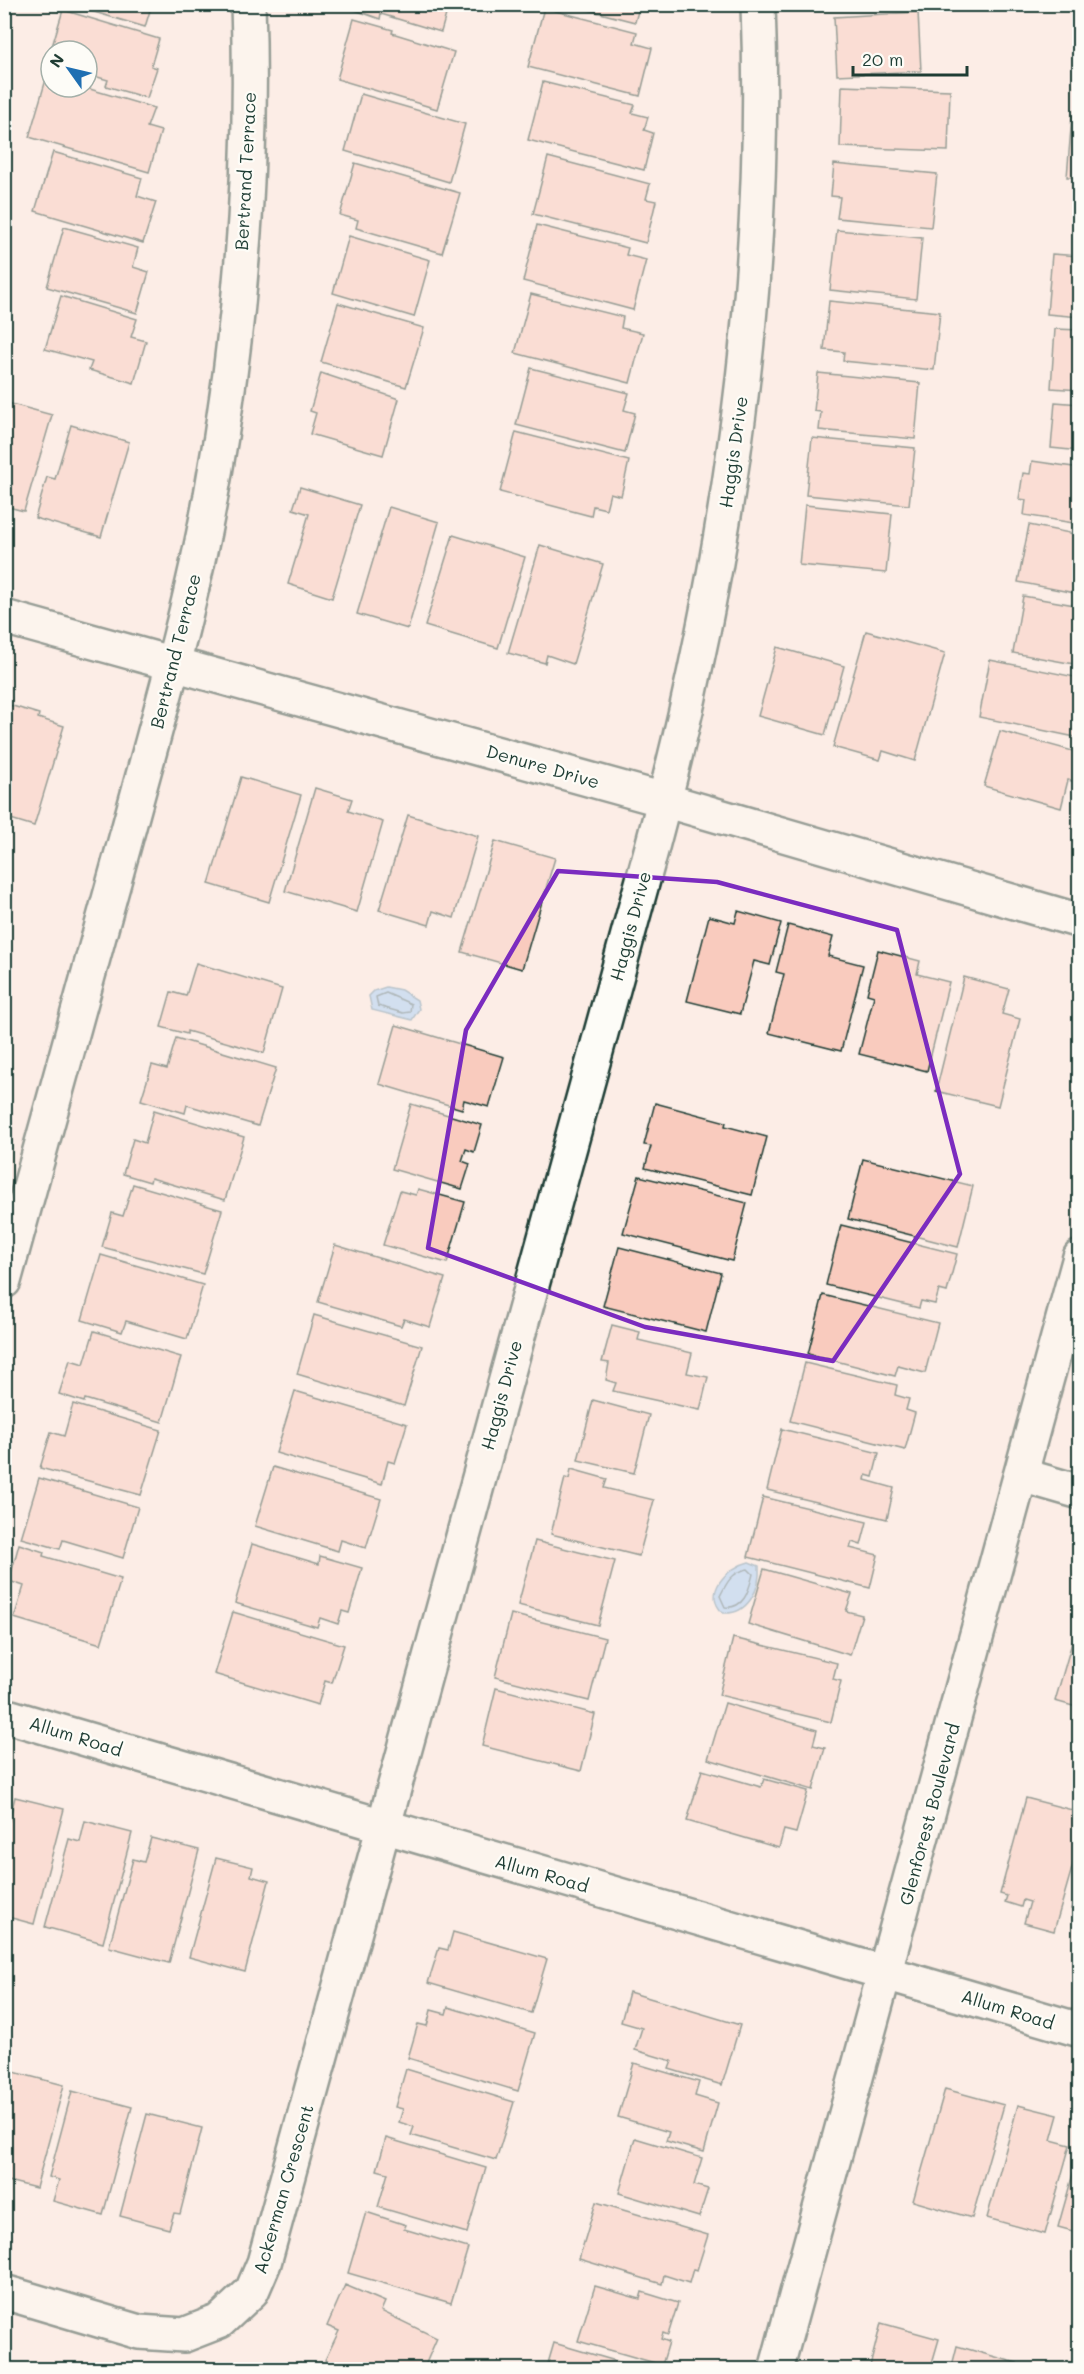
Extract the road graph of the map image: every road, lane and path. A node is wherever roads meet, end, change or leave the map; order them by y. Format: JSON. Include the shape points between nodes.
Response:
{"nodes":[{"id":1,"x":248,"y":4,"type":"edge"},
{"id":2,"x":758,"y":4,"type":"edge"},
{"id":3,"x":4,"y":617,"type":"edge"},
{"id":4,"x":173,"y":664,"type":"junction"},
{"id":5,"x":664,"y":800,"type":"junction"},
{"id":6,"x":1080,"y":921,"type":"edge"},
{"id":7,"x":1080,"y":1257,"type":"edge"},
{"id":8,"x":4,"y":1281,"type":"edge"},
{"id":9,"x":1021,"y":1475,"type":"junction"},
{"id":10,"x":1080,"y":1492,"type":"edge"},
{"id":11,"x":4,"y":1714,"type":"edge"},
{"id":12,"x":383,"y":1828,"type":"junction"},
{"id":13,"x":885,"y":1972,"type":"junction"},
{"id":14,"x":1080,"y":2030,"type":"edge"},
{"id":15,"x":4,"y":2292,"type":"edge"},
{"id":16,"x":776,"y":2370,"type":"edge"}],
"edges":[{"from":1,"to":4,"type":"street","name":"Bertrand Terrace","via":[[248,160],[232,354],[210,500]]},
{"from":2,"to":5,"type":"street","name":"Haggis Drive","via":[[756,217],[737,425],[705,624]]},
{"from":3,"to":4,"type":"street","name":"Denure Drive"},
{"from":4,"to":5,"type":"street","name":"Denure Drive"},
{"from":4,"to":8,"type":"street","name":"Bertrand Terrace"},
{"from":5,"to":6,"type":"street","name":"Denure Drive"},
{"from":5,"to":12,"type":"street","name":"Haggis Drive"},
{"from":7,"to":9,"type":"street","name":"Glenforest Boulevard"},
{"from":9,"to":10,"type":"street"},
{"from":9,"to":13,"type":"street","name":"Glenforest Boulevard"},
{"from":11,"to":12,"type":"street","name":"Allum Road"},
{"from":12,"to":13,"type":"street","name":"Allum Road"},
{"from":12,"to":15,"type":"street","name":"Ackerman Crescent","via":[[264,2263],[252,2291],[220,2321],[184,2335],[140,2332]]},
{"from":13,"to":14,"type":"street","name":"Allum Road"},
{"from":13,"to":16,"type":"street","name":"Glenforest Boulevard"}]}
